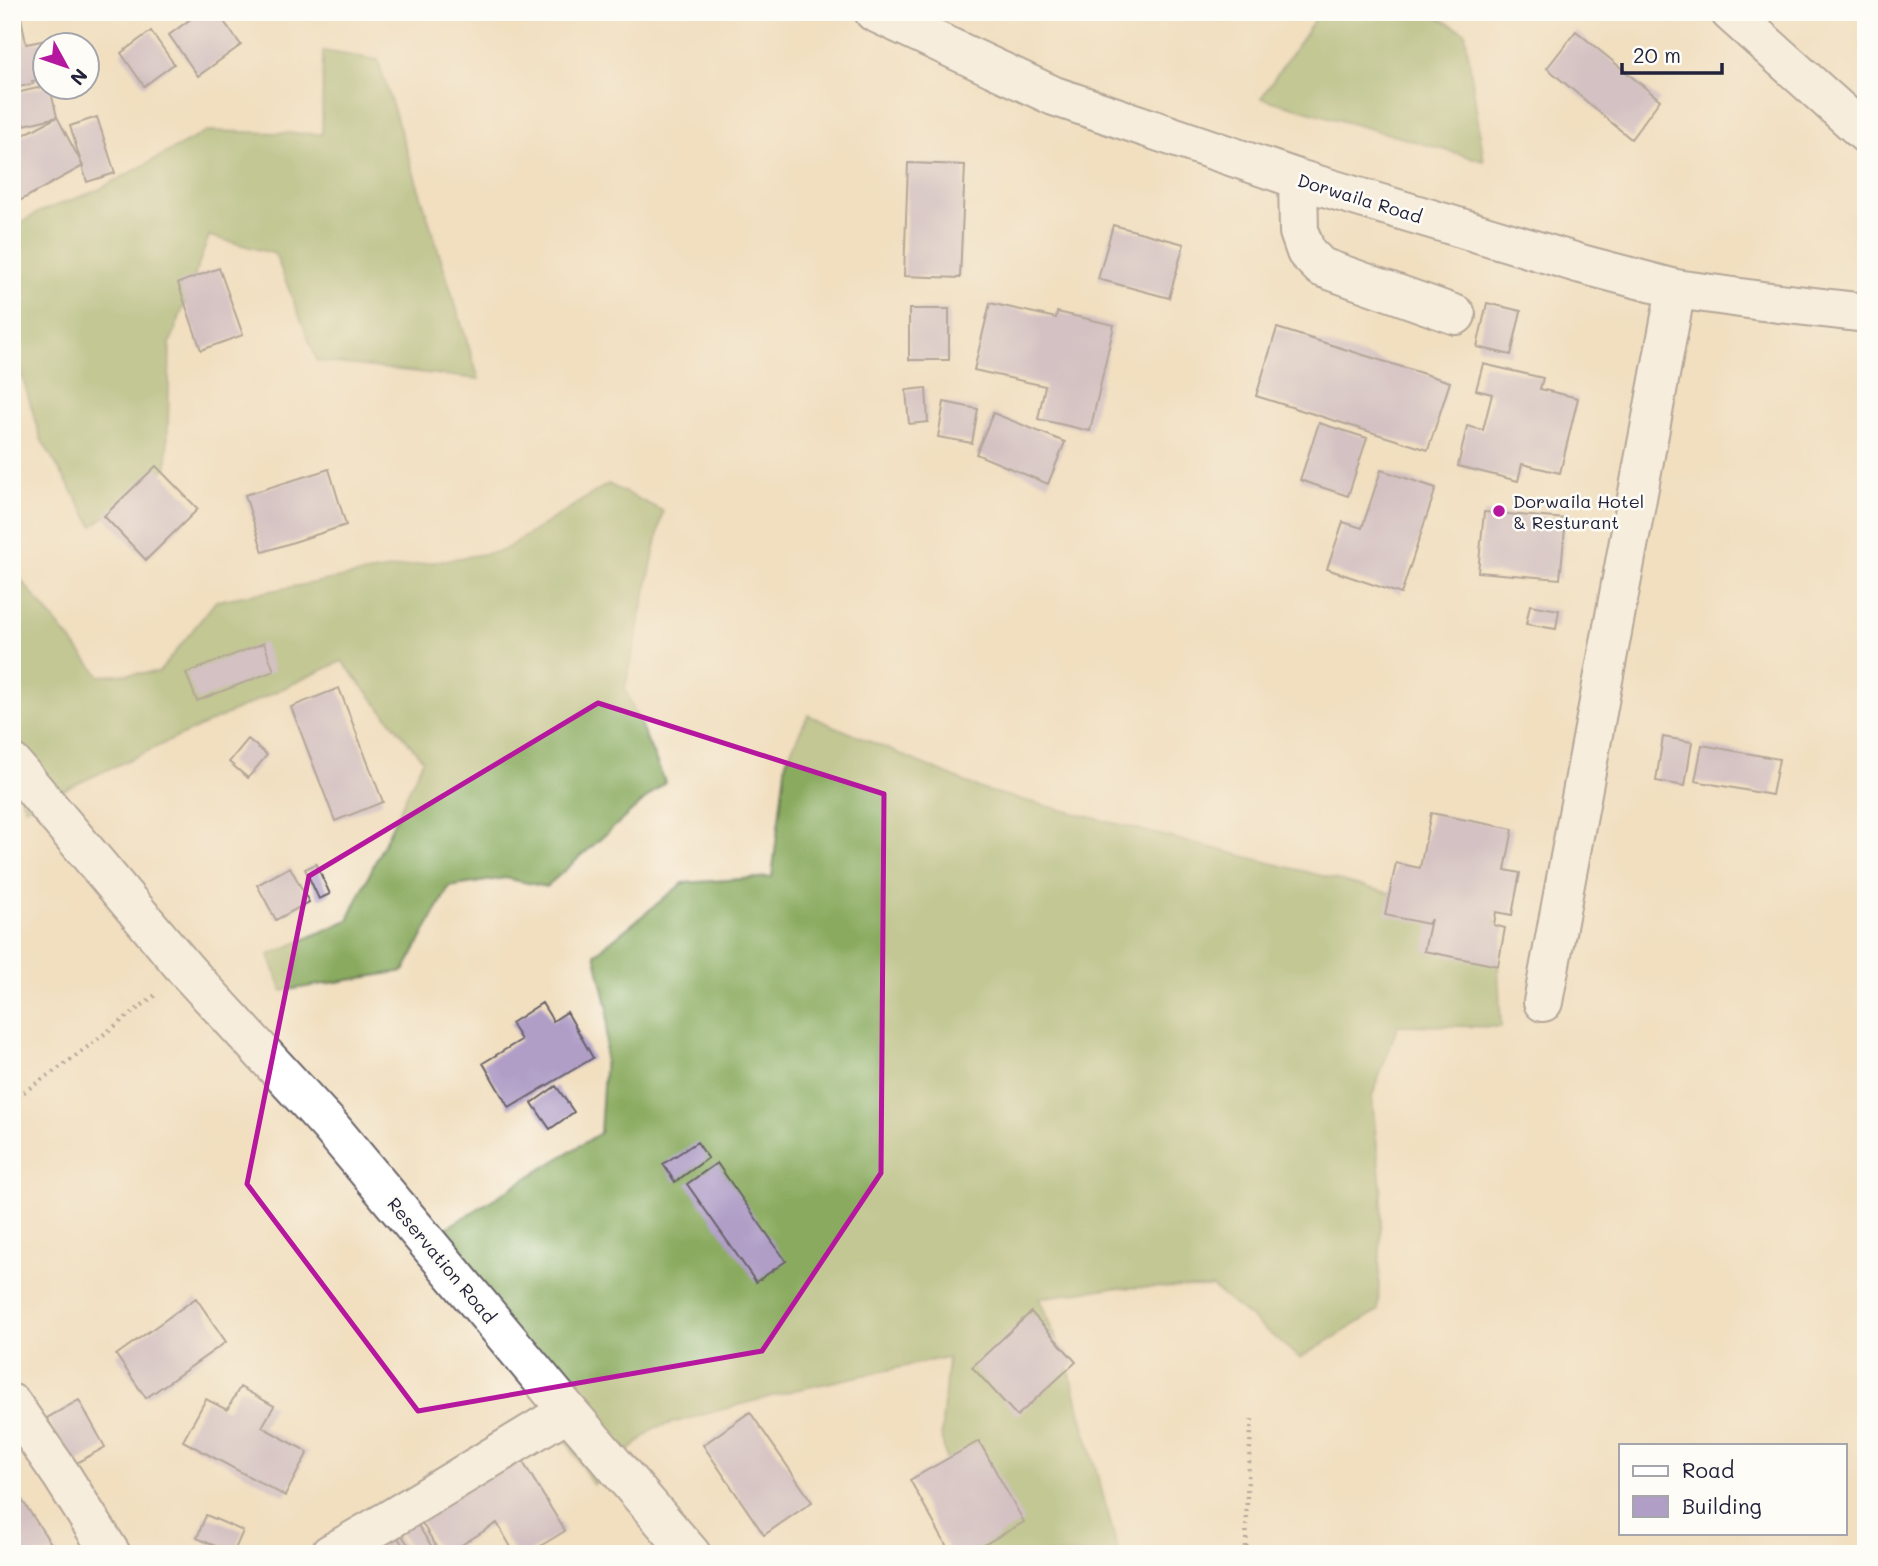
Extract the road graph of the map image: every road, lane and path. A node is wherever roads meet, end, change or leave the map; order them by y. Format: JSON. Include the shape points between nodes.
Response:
{"nodes":[{"id":1,"x":874,"y":12,"type":"edge"},
{"id":2,"x":1730,"y":12,"type":"edge"},
{"id":3,"x":1866,"y":134,"type":"edge"},
{"id":4,"x":1298,"y":179,"type":"junction"},
{"id":5,"x":1675,"y":289,"type":"junction"},
{"id":6,"x":1866,"y":313,"type":"edge"},
{"id":7,"x":1456,"y":315,"type":"dead end"},
{"id":8,"x":12,"y":763,"type":"edge"},
{"id":9,"x":187,"y":971,"type":"junction"},
{"id":10,"x":1543,"y":1002,"type":"dead end"},
{"id":11,"x":12,"y":1100,"type":"edge"},
{"id":12,"x":12,"y":1404,"type":"edge"},
{"id":13,"x":568,"y":1411,"type":"junction"},
{"id":14,"x":1252,"y":1415,"type":"dead end"},
{"id":15,"x":111,"y":1554,"type":"edge"},
{"id":16,"x":330,"y":1554,"type":"edge"},
{"id":17,"x":691,"y":1554,"type":"edge"},
{"id":18,"x":1246,"y":1554,"type":"edge"}],
"edges":[{"from":1,"to":4,"type":"street","name":"Dorwaila Road","via":[[1054,96]]},
{"from":2,"to":3,"type":"street"},
{"from":4,"to":5,"type":"street","name":"Dorwaila Road"},
{"from":4,"to":7,"type":"street","via":[[1299,232],[1306,252],[1321,267]]},
{"from":5,"to":6,"type":"street","name":"Dorwaila Road"},
{"from":5,"to":10,"type":"street"},
{"from":8,"to":9,"type":"street","name":"Reservation Road"},
{"from":9,"to":11,"type":"path"},
{"from":9,"to":13,"type":"street","name":"Reservation Road","via":[[329,1125]]},
{"from":12,"to":15,"type":"street"},
{"from":13,"to":16,"type":"street"},
{"from":13,"to":17,"type":"street","name":"Reservation Road"},
{"from":14,"to":18,"type":"path"}]}
